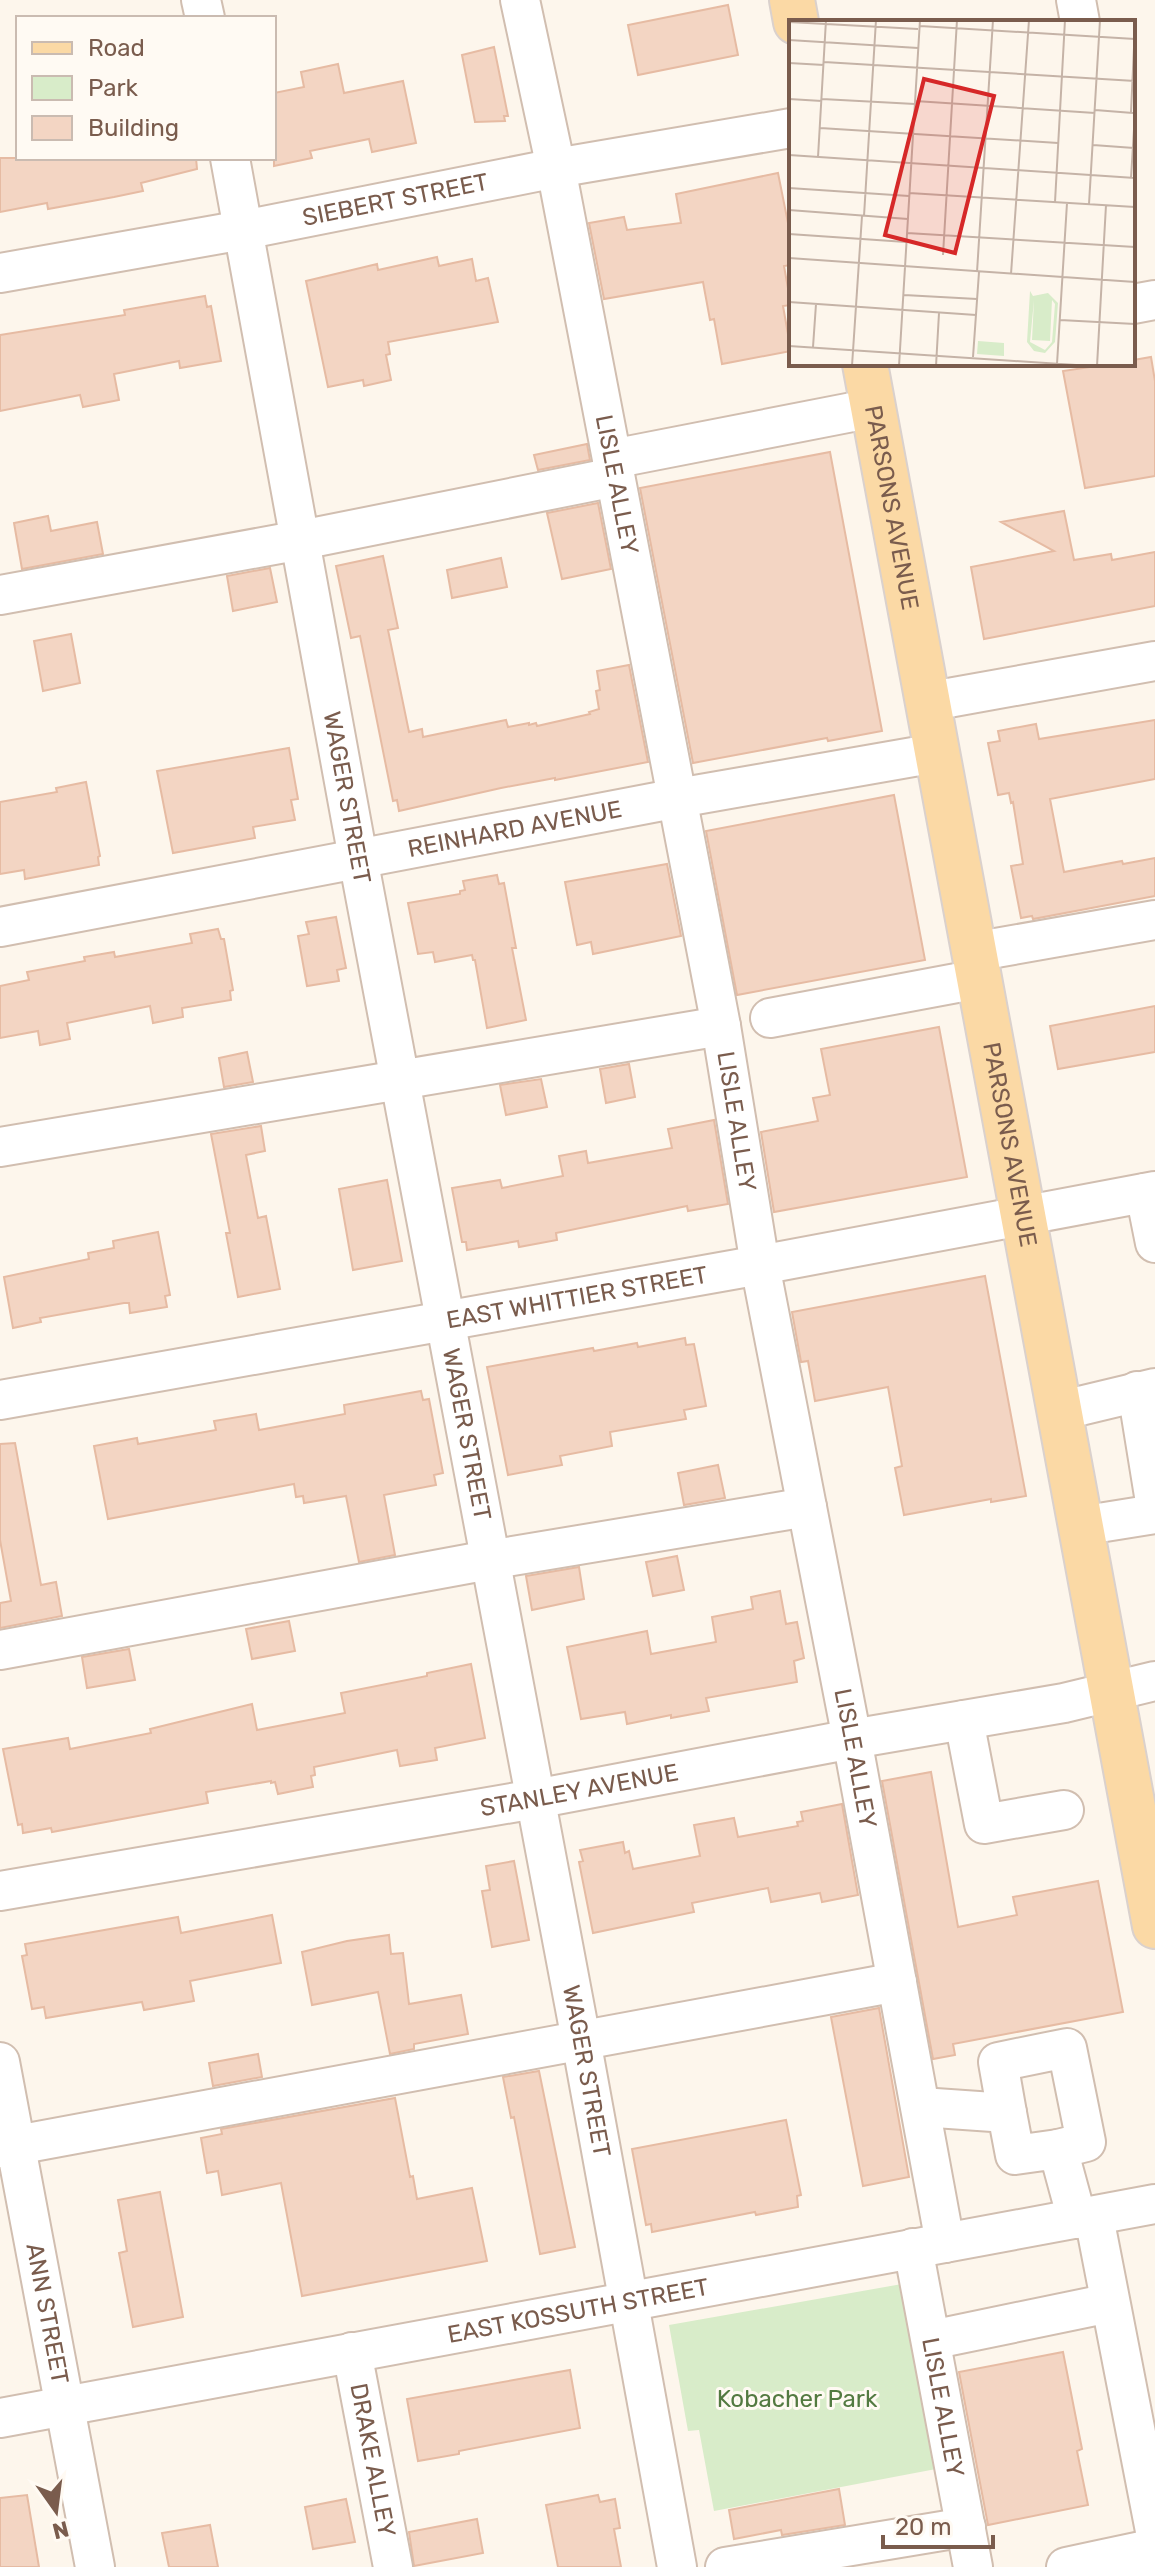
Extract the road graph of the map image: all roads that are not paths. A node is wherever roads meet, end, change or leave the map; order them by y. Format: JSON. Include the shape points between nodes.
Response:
{"nodes":[{"id":1,"x":520,"y":0,"type":"edge"},
{"id":2,"x":792,"y":0,"type":"edge"},
{"id":3,"x":1076,"y":0,"type":"edge"},
{"id":4,"x":796,"y":20,"type":"edge"},
{"id":5,"x":1080,"y":20,"type":"edge"},
{"id":6,"x":789,"y":128,"type":"edge"},
{"id":7,"x":230,"y":160,"type":"edge"},
{"id":8,"x":556,"y":168,"type":"junction"},
{"id":9,"x":243,"y":230,"type":"junction"},
{"id":10,"x":0,"y":273,"type":"edge"},
{"id":11,"x":1155,"y":300,"type":"edge"},
{"id":12,"x":1135,"y":304,"type":"edge"},
{"id":13,"x":865,"y":366,"type":"edge"},
{"id":14,"x":873,"y":408,"type":"junction"},
{"id":15,"x":614,"y":468,"type":"junction"},
{"id":16,"x":301,"y":540,"type":"junction"},
{"id":17,"x":0,"y":595,"type":"edge"},
{"id":18,"x":1155,"y":661,"type":"edge"},
{"id":19,"x":926,"y":702,"type":"junction"},
{"id":20,"x":936,"y":753,"type":"junction"},
{"id":21,"x":678,"y":798,"type":"junction"},
{"id":22,"x":358,"y":858,"type":"junction"},
{"id":23,"x":1155,"y":920,"type":"edge"},
{"id":24,"x":0,"y":927,"type":"edge"},
{"id":25,"x":976,"y":965,"type":"junction"},
{"id":26,"x":770,"y":1018,"type":"dead end"},
{"id":27,"x":721,"y":1026,"type":"junction"},
{"id":28,"x":401,"y":1078,"type":"junction"},
{"id":29,"x":0,"y":1147,"type":"edge"},
{"id":30,"x":1150,"y":1192,"type":"edge"},
{"id":31,"x":1022,"y":1215,"type":"junction"},
{"id":32,"x":1155,"y":1243,"type":"edge"},
{"id":33,"x":760,"y":1265,"type":"junction"},
{"id":34,"x":446,"y":1320,"type":"junction"},
{"id":35,"x":1146,"y":1389,"type":"edge"},
{"id":36,"x":0,"y":1400,"type":"edge"},
{"id":37,"x":1059,"y":1411,"type":"junction"},
{"id":38,"x":1155,"y":1502,"type":"edge"},
{"id":39,"x":807,"y":1507,"type":"junction"},
{"id":40,"x":1155,"y":1514,"type":"edge"},
{"id":41,"x":1080,"y":1526,"type":"junction"},
{"id":42,"x":489,"y":1560,"type":"junction"},
{"id":43,"x":0,"y":1650,"type":"edge"},
{"id":44,"x":1155,"y":1681,"type":"edge"},
{"id":45,"x":1111,"y":1692,"type":"junction"},
{"id":46,"x":964,"y":1720,"type":"junction"},
{"id":47,"x":852,"y":1739,"type":"junction"},
{"id":48,"x":535,"y":1799,"type":"junction"},
{"id":49,"x":1064,"y":1810,"type":"dead end"},
{"id":50,"x":0,"y":1891,"type":"edge"},
{"id":51,"x":1155,"y":1926,"type":"edge"},
{"id":52,"x":897,"y":1982,"type":"junction"},
{"id":53,"x":581,"y":2040,"type":"junction"},
{"id":54,"x":0,"y":2062,"type":"edge"},
{"id":55,"x":921,"y":2107,"type":"junction"},
{"id":56,"x":1007,"y":2113,"type":"junction"},
{"id":57,"x":8,"y":2146,"type":"edge"},
{"id":58,"x":1058,"y":2149,"type":"junction"},
{"id":59,"x":1155,"y":2204,"type":"edge"},
{"id":60,"x":1085,"y":2218,"type":"junction"},
{"id":61,"x":929,"y":2245,"type":"junction"},
{"id":62,"x":628,"y":2303,"type":"junction"},
{"id":63,"x":1110,"y":2303,"type":"junction"},
{"id":64,"x":931,"y":2340,"type":"junction"},
{"id":65,"x":352,"y":2352,"type":"junction"},
{"id":66,"x":65,"y":2406,"type":"junction"},
{"id":67,"x":0,"y":2418,"type":"edge"},
{"id":68,"x":966,"y":2527,"type":"junction"},
{"id":69,"x":1155,"y":2531,"type":"edge"},
{"id":70,"x":1155,"y":2548,"type":"edge"},
{"id":71,"x":95,"y":2567,"type":"edge"},
{"id":72,"x":393,"y":2567,"type":"edge"},
{"id":73,"x":677,"y":2567,"type":"edge"},
{"id":74,"x":725,"y":2567,"type":"edge"},
{"id":75,"x":973,"y":2567,"type":"edge"},
{"id":76,"x":1066,"y":2567,"type":"edge"}],
"edges":[{"from":1,"to":8,"type":"street","name":"LISLE ALLEY"},
{"from":2,"to":4,"type":"main road"},
{"from":3,"to":5,"type":"street"},
{"from":6,"to":8,"type":"street","name":"SIEBERT STREET"},
{"from":7,"to":9,"type":"street","name":"WAGER STREET"},
{"from":8,"to":9,"type":"street","name":"SIEBERT STREET"},
{"from":8,"to":15,"type":"street","name":"LISLE ALLEY"},
{"from":9,"to":10,"type":"street","name":"SIEBERT STREET"},
{"from":9,"to":16,"type":"street","name":"WAGER STREET"},
{"from":11,"to":12,"type":"street"},
{"from":13,"to":14,"type":"main road","name":"PARSONS AVENUE"},
{"from":14,"to":15,"type":"street"},
{"from":14,"to":19,"type":"main road","name":"PARSONS AVENUE"},
{"from":15,"to":16,"type":"street"},
{"from":15,"to":21,"type":"street","name":"LISLE ALLEY"},
{"from":16,"to":17,"type":"street"},
{"from":16,"to":22,"type":"street","name":"WAGER STREET"},
{"from":18,"to":19,"type":"street"},
{"from":19,"to":20,"type":"main road","name":"PARSONS AVENUE"},
{"from":20,"to":21,"type":"street","name":"REINHARD AVENUE"},
{"from":20,"to":25,"type":"main road","name":"PARSONS AVENUE"},
{"from":21,"to":22,"type":"street","name":"REINHARD AVENUE"},
{"from":21,"to":27,"type":"street","name":"LISLE ALLEY"},
{"from":22,"to":24,"type":"street","name":"REINHARD AVENUE"},
{"from":22,"to":28,"type":"street","name":"WAGER STREET"},
{"from":23,"to":25,"type":"street"},
{"from":25,"to":26,"type":"street"},
{"from":25,"to":31,"type":"main road","name":"PARSONS AVENUE"},
{"from":27,"to":28,"type":"street"},
{"from":27,"to":33,"type":"street","name":"LISLE ALLEY"},
{"from":28,"to":29,"type":"street"},
{"from":28,"to":34,"type":"street","name":"WAGER STREET"},
{"from":30,"to":31,"type":"street","name":"EAST WHITTIER STREET"},
{"from":30,"to":32,"type":"street"},
{"from":31,"to":33,"type":"street","name":"EAST WHITTIER STREET"},
{"from":31,"to":37,"type":"main road","name":"PARSONS AVENUE"},
{"from":33,"to":34,"type":"street","name":"EAST WHITTIER STREET"},
{"from":33,"to":39,"type":"street","name":"LISLE ALLEY"},
{"from":34,"to":36,"type":"street","name":"EAST WHITTIER STREET"},
{"from":34,"to":42,"type":"street","name":"WAGER STREET"},
{"from":35,"to":37,"type":"street"},
{"from":35,"to":38,"type":"street"},
{"from":37,"to":41,"type":"main road","name":"PARSONS AVENUE"},
{"from":39,"to":42,"type":"street"},
{"from":39,"to":47,"type":"street","name":"LISLE ALLEY"},
{"from":40,"to":41,"type":"street"},
{"from":41,"to":45,"type":"main road","name":"PARSONS AVENUE"},
{"from":42,"to":43,"type":"street"},
{"from":42,"to":48,"type":"street","name":"WAGER STREET"},
{"from":44,"to":45,"type":"street","name":"STANLEY AVENUE"},
{"from":45,"to":46,"type":"street","name":"STANLEY AVENUE"},
{"from":45,"to":51,"type":"main road","name":"PARSONS AVENUE"},
{"from":46,"to":47,"type":"street","name":"STANLEY AVENUE"},
{"from":46,"to":49,"type":"street","via":[[984,1824]]},
{"from":47,"to":48,"type":"street","name":"STANLEY AVENUE"},
{"from":47,"to":52,"type":"street","name":"LISLE ALLEY"},
{"from":48,"to":50,"type":"street","name":"STANLEY AVENUE"},
{"from":48,"to":53,"type":"street","name":"WAGER STREET"},
{"from":52,"to":53,"type":"street"},
{"from":52,"to":55,"type":"street","name":"LISLE ALLEY"},
{"from":53,"to":57,"type":"street"},
{"from":53,"to":62,"type":"street","name":"WAGER STREET"},
{"from":54,"to":57,"type":"street","name":"ANN STREET"},
{"from":55,"to":56,"type":"street"},
{"from":55,"to":61,"type":"street","name":"LISLE ALLEY"},
{"from":56,"to":58,"type":"street","via":[[1015,2155]]},
{"from":56,"to":58,"type":"street","via":[[998,2062],[1067,2048],[1086,2142]]},
{"from":57,"to":66,"type":"street","name":"ANN STREET"},
{"from":58,"to":60,"type":"street"},
{"from":59,"to":60,"type":"street","name":"EAST KOSSUTH STREET"},
{"from":60,"to":61,"type":"street","name":"EAST KOSSUTH STREET"},
{"from":60,"to":63,"type":"street"},
{"from":61,"to":62,"type":"street","name":"EAST KOSSUTH STREET"},
{"from":61,"to":64,"type":"street","name":"LISLE ALLEY"},
{"from":62,"to":65,"type":"street","name":"EAST KOSSUTH STREET"},
{"from":62,"to":73,"type":"street","name":"WAGER STREET"},
{"from":63,"to":64,"type":"street"},
{"from":63,"to":69,"type":"street"},
{"from":64,"to":68,"type":"street","name":"LISLE ALLEY"},
{"from":65,"to":66,"type":"street","name":"EAST KOSSUTH STREET"},
{"from":65,"to":72,"type":"street","name":"DRAKE ALLEY"},
{"from":66,"to":67,"type":"street","name":"EAST KOSSUTH STREET"},
{"from":66,"to":71,"type":"street","name":"ANN STREET"},
{"from":68,"to":74,"type":"street"},
{"from":68,"to":75,"type":"street","name":"LISLE ALLEY"},
{"from":70,"to":76,"type":"street"}]}
